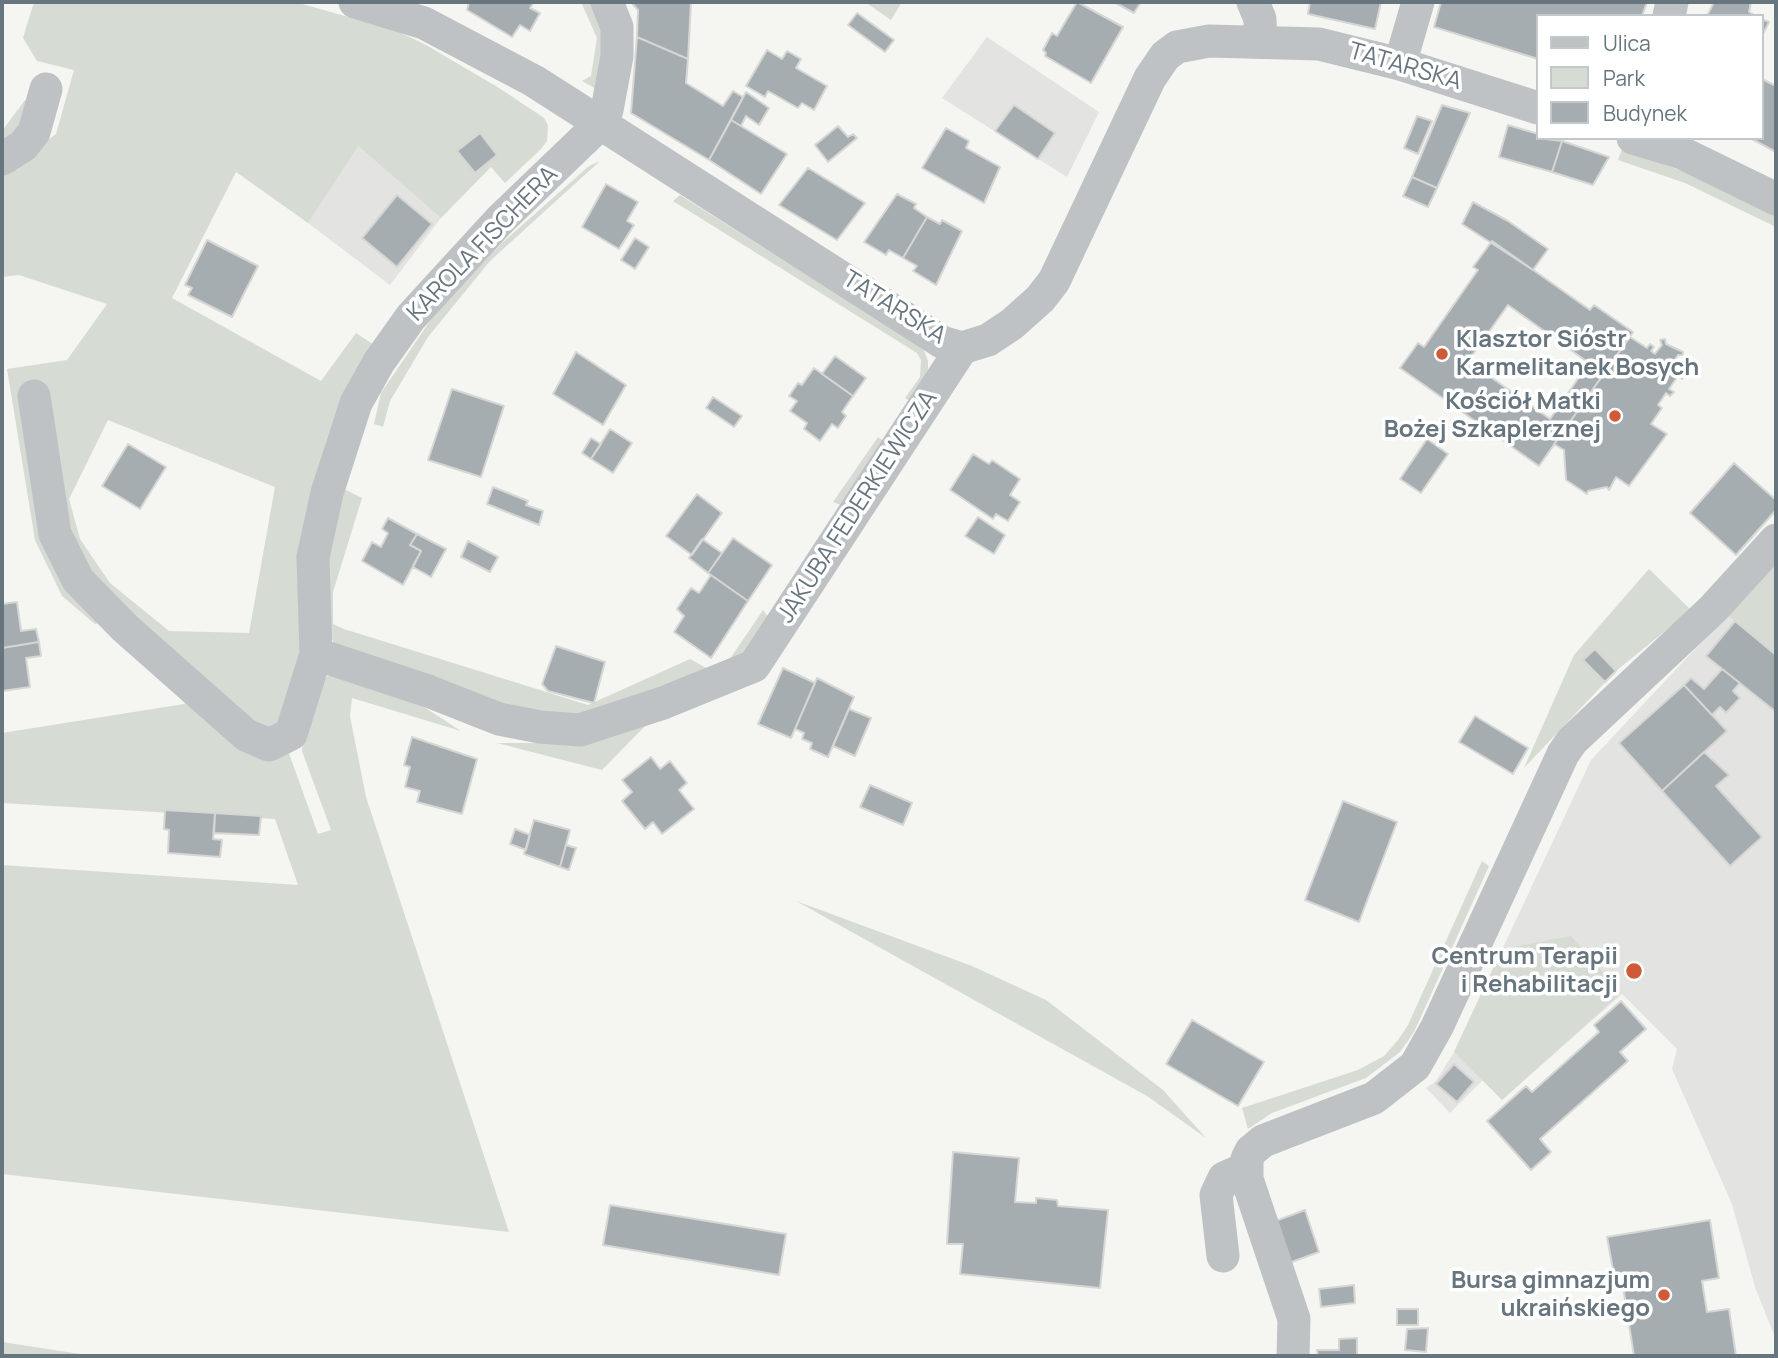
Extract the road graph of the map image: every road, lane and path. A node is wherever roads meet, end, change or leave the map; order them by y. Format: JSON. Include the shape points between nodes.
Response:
{"nodes":[{"id":1,"x":355,"y":2,"type":"edge"},
{"id":2,"x":607,"y":2,"type":"edge"},
{"id":3,"x":1253,"y":2,"type":"edge"},
{"id":4,"x":1418,"y":2,"type":"edge"},
{"id":5,"x":1261,"y":41,"type":"junction"},
{"id":6,"x":1400,"y":64,"type":"junction"},
{"id":7,"x":46,"y":89,"type":"dead end"},
{"id":8,"x":1536,"y":107,"type":"edge"},
{"id":9,"x":600,"y":124,"type":"junction"},
{"id":10,"x":1640,"y":140,"type":"edge"},
{"id":11,"x":2,"y":159,"type":"edge"},
{"id":12,"x":1776,"y":199,"type":"edge"},
{"id":13,"x":962,"y":348,"type":"junction"},
{"id":14,"x":34,"y":396,"type":"dead end"},
{"id":15,"x":1776,"y":540,"type":"edge"},
{"id":16,"x":316,"y":654,"type":"junction"},
{"id":17,"x":1248,"y":1160,"type":"junction"},
{"id":18,"x":1223,"y":1256,"type":"dead end"},
{"id":19,"x":1293,"y":1356,"type":"edge"}],
"edges":[{"from":1,"to":9,"type":"street","name":"TATARSKA","via":[[446,32]]},
{"from":2,"to":9,"type":"street","via":[[617,27],[617,56],[609,103]]},
{"from":3,"to":5,"type":"street"},
{"from":4,"to":6,"type":"street"},
{"from":5,"to":6,"type":"street","name":"TATARSKA","via":[[1319,44]]},
{"from":5,"to":13,"type":"street","name":"TATARSKA","via":[[1193,43],[1165,56],[1139,100],[1054,281],[1012,324],[988,340]]},
{"from":6,"to":8,"type":"street","name":"TATARSKA"},
{"from":7,"to":11,"type":"street","via":[[34,132],[23,146]]},
{"from":9,"to":13,"type":"street","name":"TATARSKA","via":[[942,342]]},
{"from":9,"to":16,"type":"street","name":"KAROLA FISCHERA","via":[[453,268],[411,317],[362,393],[327,493],[313,557]]},
{"from":10,"to":12,"type":"street","via":[[1682,153]]},
{"from":13,"to":16,"type":"street","name":"JAKUBA FEDERKIEWICZA","via":[[754,666],[580,730],[499,719]]},
{"from":14,"to":16,"type":"street","name":"KAROLA FISCHERA","via":[[55,534],[78,580],[125,628],[246,735],[269,745],[291,734]]},
{"from":15,"to":17,"type":"street","via":[[1713,609],[1563,754],[1415,1066],[1374,1098],[1263,1141]]},
{"from":17,"to":18,"type":"street","via":[[1223,1178],[1216,1195]]},
{"from":17,"to":19,"type":"street","via":[[1294,1319]]}]}
